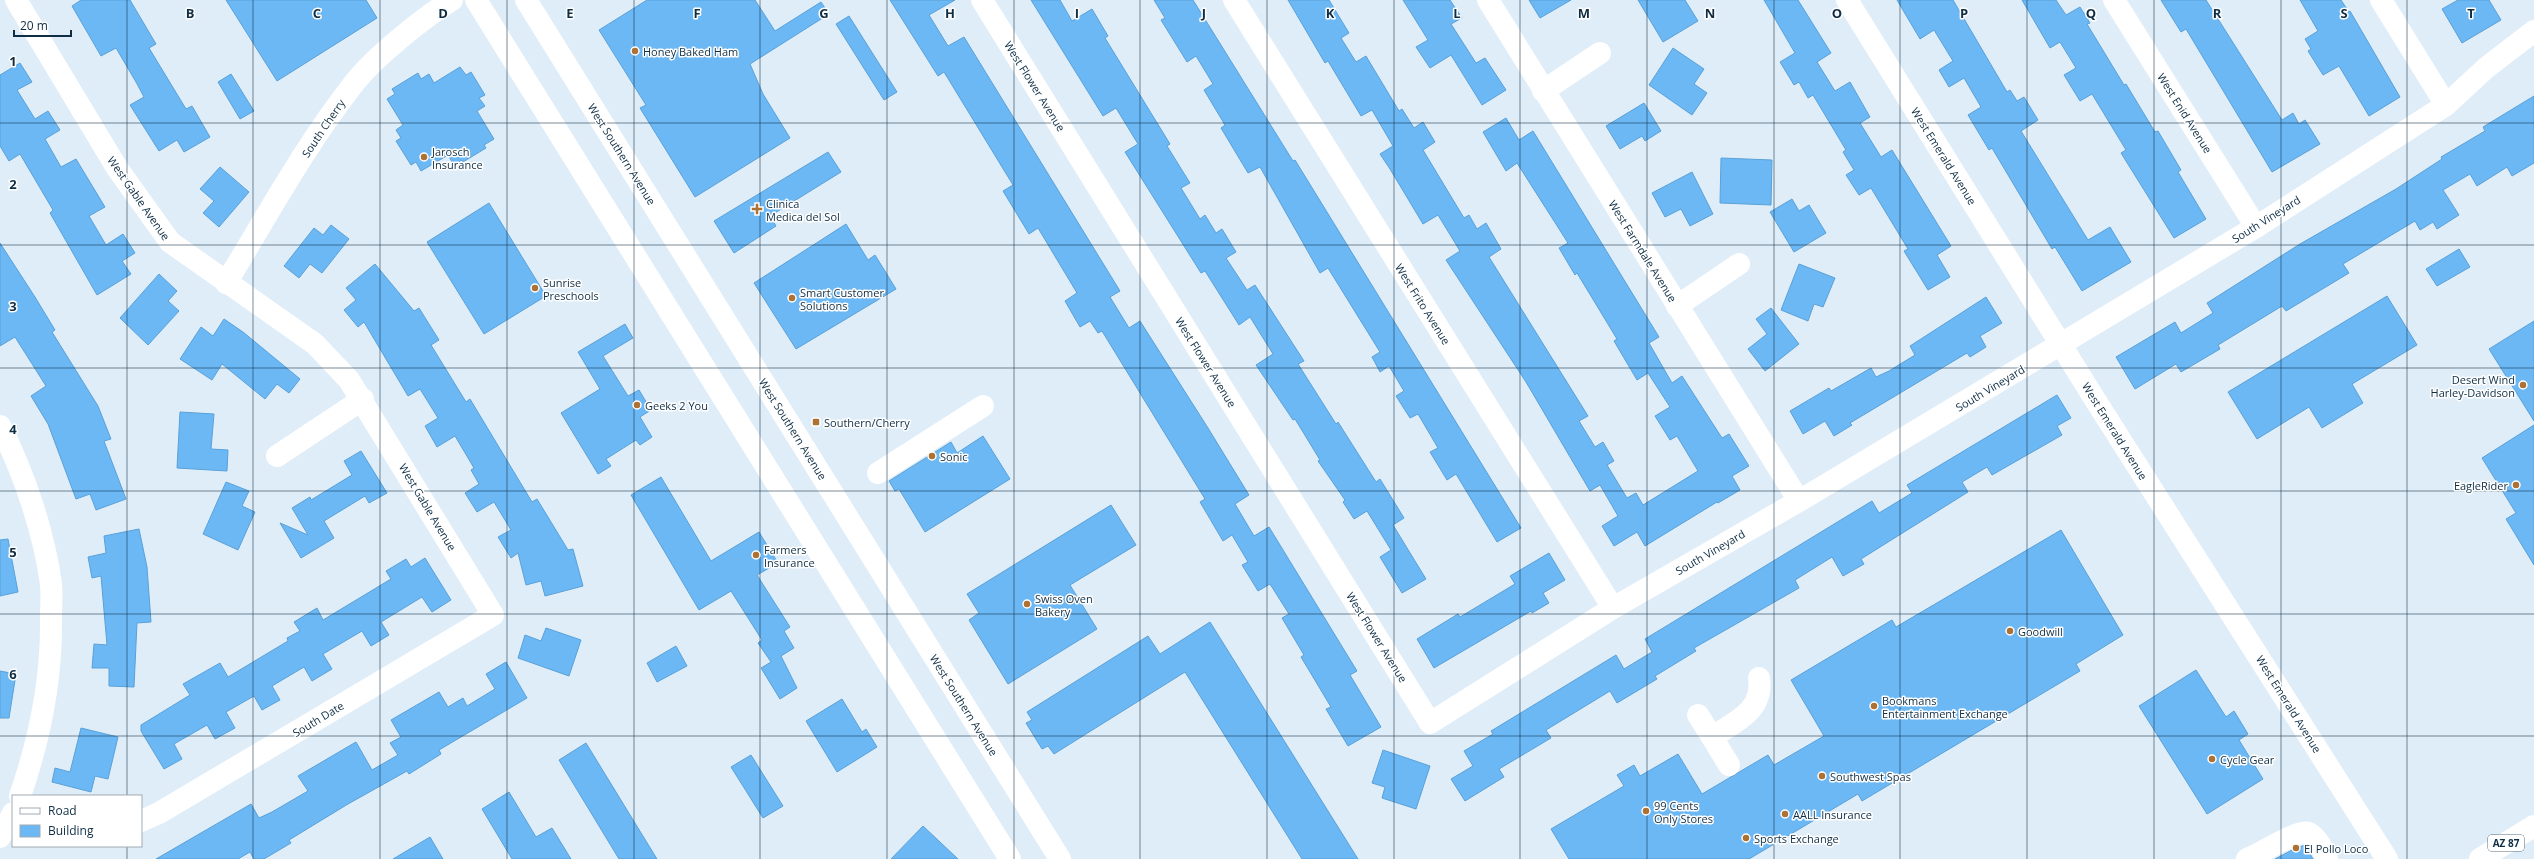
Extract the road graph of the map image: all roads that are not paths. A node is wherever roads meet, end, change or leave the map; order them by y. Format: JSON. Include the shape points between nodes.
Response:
{"nodes":[{"id":1,"x":16,"y":0,"type":"edge"},
{"id":2,"x":452,"y":0,"type":"edge"},
{"id":3,"x":476,"y":0,"type":"edge"},
{"id":4,"x":526,"y":0,"type":"edge"},
{"id":5,"x":982,"y":0,"type":"edge"},
{"id":6,"x":1234,"y":0,"type":"edge"},
{"id":7,"x":1488,"y":0,"type":"edge"},
{"id":8,"x":1847,"y":0,"type":"edge"},
{"id":9,"x":2114,"y":0,"type":"edge"},
{"id":10,"x":2381,"y":0,"type":"edge"},
{"id":11,"x":2534,"y":31,"type":"edge"},
{"id":12,"x":1600,"y":53,"type":"dead end"},
{"id":13,"x":1543,"y":91,"type":"junction"},
{"id":14,"x":2446,"y":105,"type":"junction"},
{"id":15,"x":2256,"y":227,"type":"junction"},
{"id":16,"x":1739,"y":264,"type":"dead end"},
{"id":17,"x":226,"y":283,"type":"junction"},
{"id":18,"x":1677,"y":306,"type":"junction"},
{"id":19,"x":2061,"y":345,"type":"junction"},
{"id":20,"x":363,"y":399,"type":"junction"},
{"id":21,"x":983,"y":406,"type":"dead end"},
{"id":22,"x":0,"y":426,"type":"edge"},
{"id":23,"x":277,"y":456,"type":"dead end"},
{"id":24,"x":878,"y":473,"type":"dead end"},
{"id":25,"x":1800,"y":501,"type":"junction"},
{"id":26,"x":1613,"y":608,"type":"junction"},
{"id":27,"x":493,"y":615,"type":"joint"},
{"id":28,"x":1759,"y":678,"type":"dead end"},
{"id":29,"x":1698,"y":715,"type":"dead end"},
{"id":30,"x":1430,"y":723,"type":"joint"},
{"id":31,"x":1712,"y":737,"type":"junction"},
{"id":32,"x":1729,"y":765,"type":"dead end"},
{"id":33,"x":20,"y":795,"type":"edge"},
{"id":34,"x":0,"y":802,"type":"edge"},
{"id":35,"x":12,"y":808,"type":"edge"},
{"id":36,"x":12,"y":815,"type":"edge"},
{"id":37,"x":142,"y":821,"type":"edge"},
{"id":38,"x":2534,"y":826,"type":"edge"},
{"id":39,"x":0,"y":837,"type":"edge"},
{"id":40,"x":1010,"y":859,"type":"edge"},
{"id":41,"x":1060,"y":859,"type":"edge"},
{"id":42,"x":2247,"y":859,"type":"edge"},
{"id":43,"x":2327,"y":859,"type":"edge"},
{"id":44,"x":2386,"y":859,"type":"edge"},
{"id":45,"x":2480,"y":859,"type":"edge"}],
"edges":[{"from":1,"to":17,"type":"street","name":"West Gable Avenue","via":[[117,168],[170,242]]},
{"from":2,"to":17,"type":"street","name":"South Cherry","via":[[395,45],[356,81],[324,124]]},
{"from":3,"to":40,"type":"street"},
{"from":4,"to":41,"type":"street","name":"West Southern Avenue"},
{"from":5,"to":30,"type":"street","name":"West Flower Avenue"},
{"from":6,"to":26,"type":"street","name":"West Frito Avenue"},
{"from":7,"to":13,"type":"street","name":"West Farmdale Avenue"},
{"from":8,"to":19,"type":"street","name":"West Emerald Avenue"},
{"from":9,"to":15,"type":"street","name":"West Enid Avenue"},
{"from":10,"to":14,"type":"street"},
{"from":11,"to":14,"type":"street","name":"South Vineyard","via":[[2486,68]]},
{"from":12,"to":13,"type":"street"},
{"from":13,"to":18,"type":"street","name":"West Farmdale Avenue"},
{"from":14,"to":15,"type":"street","name":"South Vineyard"},
{"from":15,"to":19,"type":"street","name":"South Vineyard"},
{"from":16,"to":18,"type":"street"},
{"from":17,"to":20,"type":"street","name":"West Gable Avenue","via":[[316,344]]},
{"from":18,"to":25,"type":"street","name":"West Farmdale Avenue"},
{"from":19,"to":25,"type":"street","name":"South Vineyard"},
{"from":19,"to":44,"type":"street","name":"West Emerald Avenue"},
{"from":20,"to":23,"type":"street"},
{"from":20,"to":27,"type":"street","name":"West Gable Avenue"},
{"from":21,"to":24,"type":"street"},
{"from":22,"to":33,"type":"street","via":[[23,477],[37,521],[51,584],[51,642],[46,696],[38,743]]},
{"from":25,"to":26,"type":"street","name":"South Vineyard"},
{"from":26,"to":30,"type":"street","name":"South Vineyard"},
{"from":27,"to":37,"type":"street","name":"South Date","via":[[159,813]]},
{"from":28,"to":31,"type":"street","via":[[1760,690],[1755,706],[1735,723]]},
{"from":29,"to":31,"type":"street"},
{"from":31,"to":32,"type":"street"},
{"from":34,"to":35,"type":"street"},
{"from":36,"to":39,"type":"street"},
{"from":38,"to":45,"type":"street","number":"AZ 87"},
{"from":42,"to":43,"type":"street","via":[[2261,854],[2298,832],[2308,832],[2315,838]]}]}
